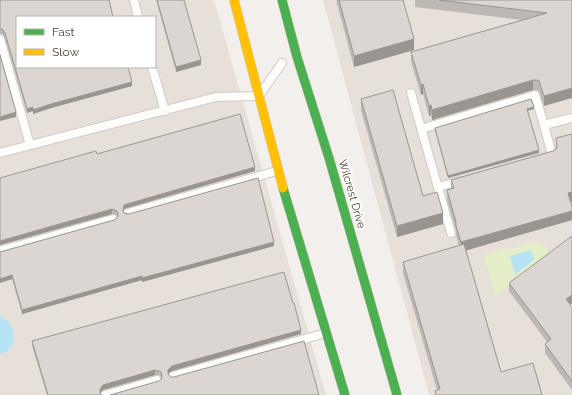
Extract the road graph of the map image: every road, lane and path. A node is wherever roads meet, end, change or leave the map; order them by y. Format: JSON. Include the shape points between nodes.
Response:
{"nodes":[{"id":1,"x":134,"y":0,"type":"edge"},
{"id":2,"x":234,"y":0,"type":"edge"},
{"id":3,"x":282,"y":0,"type":"edge"},
{"id":4,"x":138,"y":16,"type":"edge"},
{"id":5,"x":0,"y":39,"type":"edge"},
{"id":6,"x":282,"y":63,"type":"dead end"},
{"id":7,"x":152,"y":68,"type":"edge"},
{"id":8,"x":411,"y":93,"type":"dead end"},
{"id":9,"x":259,"y":96,"type":"junction"},
{"id":10,"x":166,"y":110,"type":"junction"},
{"id":11,"x":572,"y":118,"type":"edge"},
{"id":12,"x":544,"y":126,"type":"junction"},
{"id":13,"x":421,"y":129,"type":"junction"},
{"id":14,"x":30,"y":146,"type":"junction"},
{"id":15,"x":0,"y":153,"type":"edge"},
{"id":16,"x":537,"y":159,"type":"edge"},
{"id":17,"x":278,"y":171,"type":"junction"},
{"id":18,"x":468,"y":179,"type":"edge"},
{"id":19,"x":438,"y":187,"type":"junction"},
{"id":20,"x":128,"y":213,"type":"edge"},
{"id":21,"x":113,"y":219,"type":"edge"},
{"id":22,"x":451,"y":232,"type":"dead end"},
{"id":23,"x":0,"y":251,"type":"edge"},
{"id":24,"x":326,"y":334,"type":"junction"},
{"id":25,"x":173,"y":376,"type":"edge"},
{"id":26,"x":157,"y":380,"type":"edge"},
{"id":27,"x":105,"y":395,"type":"edge"},
{"id":28,"x":345,"y":395,"type":"edge"},
{"id":29,"x":397,"y":395,"type":"edge"}],
"edges":[{"from":1,"to":4,"type":"lane"},
{"from":2,"to":9,"type":"main road"},
{"from":3,"to":29,"type":"main road","name":"Wilcrest Drive"},
{"from":5,"to":14,"type":"lane"},
{"from":6,"to":9,"type":"lane"},
{"from":7,"to":10,"type":"lane"},
{"from":8,"to":13,"type":"lane"},
{"from":9,"to":10,"type":"lane","via":[[216,97]]},
{"from":9,"to":17,"type":"main road"},
{"from":10,"to":14,"type":"lane"},
{"from":11,"to":12,"type":"lane"},
{"from":12,"to":13,"type":"lane","via":[[535,95]]},
{"from":12,"to":16,"type":"lane","via":[[552,155]]},
{"from":13,"to":19,"type":"lane"},
{"from":14,"to":15,"type":"lane"},
{"from":17,"to":20,"type":"lane"},
{"from":17,"to":24,"type":"main road"},
{"from":18,"to":19,"type":"lane"},
{"from":19,"to":22,"type":"lane"},
{"from":21,"to":23,"type":"lane"},
{"from":24,"to":25,"type":"lane"},
{"from":24,"to":28,"type":"main road"},
{"from":26,"to":27,"type":"lane"}]}
